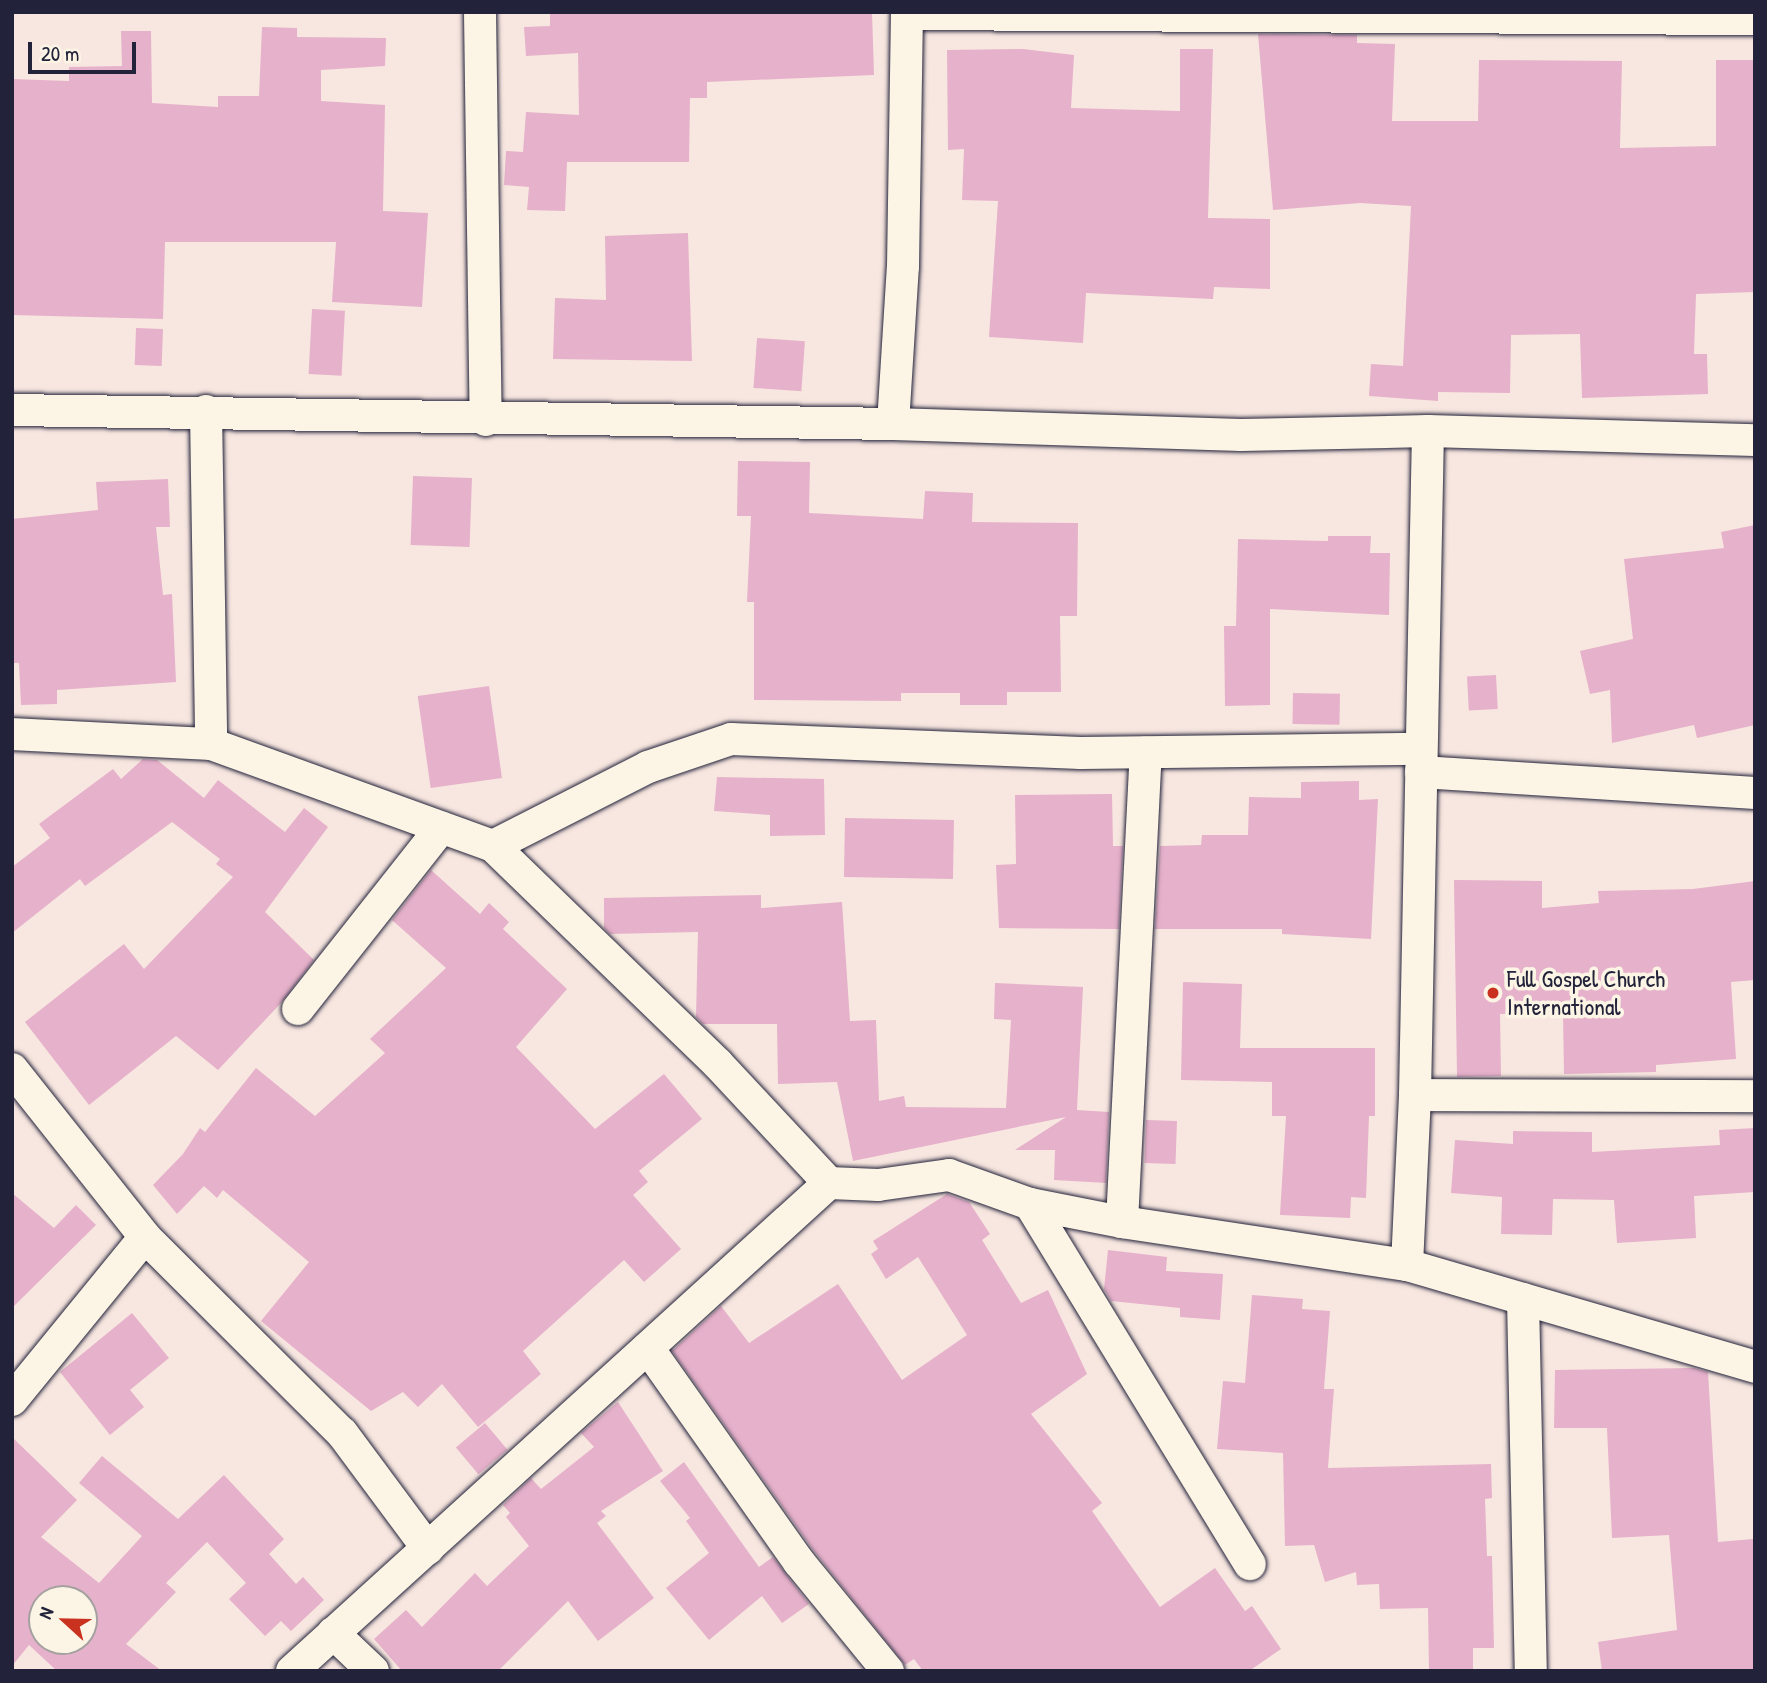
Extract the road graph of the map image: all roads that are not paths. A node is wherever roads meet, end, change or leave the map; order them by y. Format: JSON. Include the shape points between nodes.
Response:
{"nodes":[{"id":1,"x":480,"y":12,"type":"edge"},
{"id":2,"x":907,"y":13,"type":"edge"},
{"id":3,"x":1755,"y":19,"type":"edge"},
{"id":4,"x":12,"y":410,"type":"edge"},
{"id":5,"x":206,"y":411,"type":"junction"},
{"id":6,"x":486,"y":420,"type":"junction"},
{"id":7,"x":893,"y":424,"type":"junction"},
{"id":8,"x":1429,"y":431,"type":"junction"},
{"id":9,"x":1755,"y":440,"type":"edge"},
{"id":10,"x":12,"y":734,"type":"edge"},
{"id":11,"x":211,"y":744,"type":"junction"},
{"id":12,"x":1146,"y":753,"type":"junction"},
{"id":13,"x":1421,"y":760,"type":"junction"},
{"id":14,"x":1755,"y":793,"type":"edge"},
{"id":15,"x":441,"y":828,"type":"junction"},
{"id":16,"x":493,"y":846,"type":"junction"},
{"id":17,"x":298,"y":1009,"type":"dead end"},
{"id":18,"x":12,"y":1069,"type":"edge"},
{"id":19,"x":1415,"y":1095,"type":"junction"},
{"id":20,"x":1755,"y":1096,"type":"edge"},
{"id":21,"x":829,"y":1183,"type":"junction"},
{"id":22,"x":1030,"y":1204,"type":"junction"},
{"id":23,"x":1122,"y":1223,"type":"junction"},
{"id":24,"x":145,"y":1237,"type":"junction"},
{"id":25,"x":1407,"y":1265,"type":"junction"},
{"id":26,"x":1523,"y":1299,"type":"junction"},
{"id":27,"x":648,"y":1348,"type":"junction"},
{"id":28,"x":1755,"y":1367,"type":"edge"},
{"id":29,"x":12,"y":1400,"type":"edge"},
{"id":30,"x":428,"y":1549,"type":"junction"},
{"id":31,"x":1250,"y":1564,"type":"dead end"},
{"id":32,"x":333,"y":1633,"type":"junction"},
{"id":33,"x":292,"y":1671,"type":"edge"},
{"id":34,"x":373,"y":1671,"type":"edge"},
{"id":35,"x":888,"y":1671,"type":"edge"},
{"id":36,"x":1531,"y":1671,"type":"edge"}],
"edges":[{"from":1,"to":6,"type":"street"},
{"from":2,"to":3,"type":"street"},
{"from":2,"to":7,"type":"street","via":[[903,267]]},
{"from":4,"to":5,"type":"street"},
{"from":5,"to":6,"type":"street"},
{"from":5,"to":11,"type":"street"},
{"from":6,"to":7,"type":"street"},
{"from":7,"to":8,"type":"street","via":[[1241,435]]},
{"from":8,"to":9,"type":"street"},
{"from":8,"to":13,"type":"street"},
{"from":10,"to":11,"type":"street"},
{"from":11,"to":15,"type":"street"},
{"from":12,"to":13,"type":"street"},
{"from":12,"to":16,"type":"street","via":[[731,739],[648,766]]},
{"from":12,"to":23,"type":"street"},
{"from":13,"to":14,"type":"street"},
{"from":13,"to":19,"type":"street"},
{"from":15,"to":16,"type":"street"},
{"from":15,"to":17,"type":"street"},
{"from":16,"to":21,"type":"street","via":[[718,1064]]},
{"from":18,"to":24,"type":"street"},
{"from":19,"to":20,"type":"street"},
{"from":19,"to":25,"type":"street"},
{"from":21,"to":22,"type":"street","via":[[878,1185],[949,1175]]},
{"from":21,"to":27,"type":"street"},
{"from":22,"to":23,"type":"street"},
{"from":22,"to":31,"type":"street"},
{"from":23,"to":25,"type":"street"},
{"from":24,"to":29,"type":"street"},
{"from":24,"to":30,"type":"street","via":[[234,1328],[301,1387],[342,1433]]},
{"from":25,"to":26,"type":"street"},
{"from":26,"to":28,"type":"street"},
{"from":26,"to":36,"type":"street"},
{"from":27,"to":30,"type":"street"},
{"from":27,"to":35,"type":"street","via":[[799,1562]]},
{"from":30,"to":32,"type":"street"},
{"from":32,"to":33,"type":"street"},
{"from":32,"to":34,"type":"street"}]}
